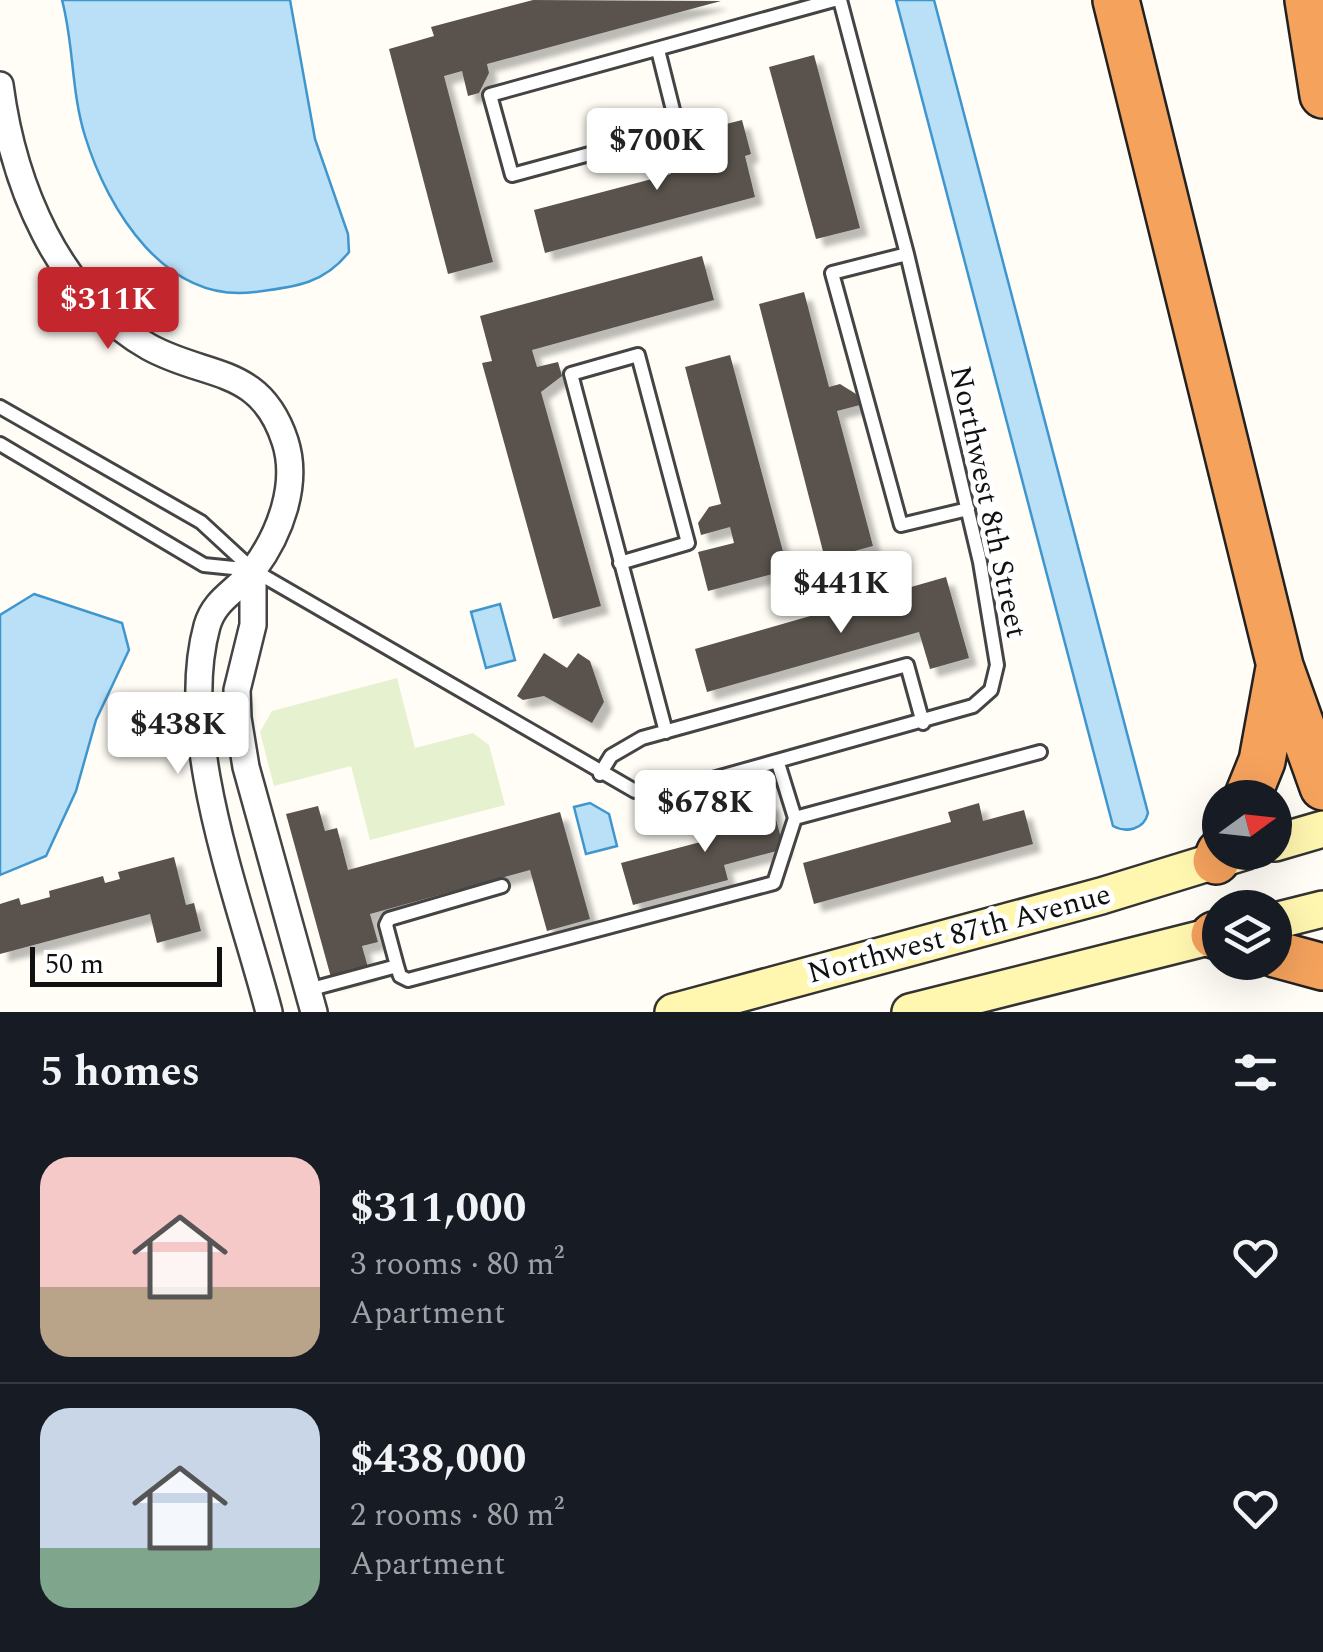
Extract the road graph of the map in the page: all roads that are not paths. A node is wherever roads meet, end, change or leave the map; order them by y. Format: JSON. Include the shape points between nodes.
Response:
{"nodes":[{"id":1,"x":837,"y":0,"type":"edge"},
{"id":2,"x":1116,"y":0,"type":"edge"},
{"id":3,"x":1308,"y":0,"type":"edge"},
{"id":4,"x":658,"y":50,"type":"junction"},
{"id":5,"x":0,"y":86,"type":"edge"},
{"id":6,"x":1323,"y":95,"type":"edge"},
{"id":7,"x":907,"y":254,"type":"junction"},
{"id":8,"x":0,"y":407,"type":"edge"},
{"id":9,"x":0,"y":444,"type":"edge"},
{"id":10,"x":968,"y":509,"type":"junction"},
{"id":11,"x":620,"y":563,"type":"junction"},
{"id":12,"x":253,"y":570,"type":"junction"},
{"id":13,"x":1280,"y":666,"type":"junction"},
{"id":14,"x":923,"y":722,"type":"junction"},
{"id":15,"x":666,"y":732,"type":"junction"},
{"id":16,"x":1040,"y":752,"type":"dead end"},
{"id":17,"x":778,"y":763,"type":"junction"},
{"id":18,"x":600,"y":774,"type":"junction"},
{"id":19,"x":1254,"y":780,"type":"edge"},
{"id":20,"x":1323,"y":787,"type":"edge"},
{"id":21,"x":795,"y":818,"type":"junction"},
{"id":22,"x":1323,"y":829,"type":"edge"},
{"id":23,"x":1292,"y":838,"type":"edge"},
{"id":24,"x":1202,"y":862,"type":"edge"},
{"id":25,"x":502,"y":886,"type":"dead end"},
{"id":26,"x":1323,"y":910,"type":"edge"},
{"id":27,"x":1292,"y":917,"type":"edge"},
{"id":28,"x":1202,"y":939,"type":"edge"},
{"id":29,"x":1292,"y":959,"type":"edge"},
{"id":30,"x":397,"y":966,"type":"junction"},
{"id":31,"x":1323,"y":967,"type":"edge"},
{"id":32,"x":311,"y":1001,"type":"edge"},
{"id":33,"x":269,"y":1012,"type":"edge"},
{"id":34,"x":673,"y":1012,"type":"edge"},
{"id":35,"x":910,"y":1012,"type":"edge"}],
"edges":[{"from":1,"to":4,"type":"lane"},
{"from":1,"to":7,"type":"lane","name":"Northwest 8th Street"},
{"from":2,"to":13,"type":"highway"},
{"from":3,"to":6,"type":"highway"},
{"from":4,"to":4,"type":"lane","via":[[490,95],[512,174],[678,130]]},
{"from":5,"to":12,"type":"street","via":[[23,186],[76,280],[146,345],[239,378],[277,420],[291,474],[288,500]]},
{"from":7,"to":10,"type":"lane","name":"Northwest 8th Street"},
{"from":7,"to":10,"type":"lane","via":[[832,273],[900,525]]},
{"from":8,"to":12,"type":"lane","via":[[201,522]]},
{"from":9,"to":12,"type":"lane","via":[[204,566]]},
{"from":10,"to":14,"type":"lane","name":"Northwest 8th Street","via":[[996,678],[974,706]]},
{"from":11,"to":11,"type":"lane","via":[[571,374],[638,355],[688,543]]},
{"from":11,"to":15,"type":"lane"},
{"from":12,"to":18,"type":"lane","name":"Northwest 8th Street"},
{"from":12,"to":32,"type":"street","via":[[253,625],[237,690],[238,718]]},
{"from":12,"to":33,"type":"street","via":[[216,602],[207,625],[198,733]]},
{"from":13,"to":19,"type":"highway"},
{"from":13,"to":20,"type":"highway"},
{"from":14,"to":15,"type":"lane","via":[[908,665]]},
{"from":14,"to":17,"type":"lane","name":"Northwest 8th Street"},
{"from":15,"to":18,"type":"lane","via":[[628,744]]},
{"from":16,"to":21,"type":"lane"},
{"from":17,"to":18,"type":"lane","name":"Northwest 8th Street","via":[[653,793]]},
{"from":17,"to":21,"type":"lane"},
{"from":21,"to":30,"type":"lane","via":[[774,882],[408,980]]},
{"from":22,"to":23,"type":"main road"},
{"from":24,"to":34,"type":"main road","name":"Northwest 87th Avenue"},
{"from":25,"to":30,"type":"lane","via":[[389,918]]},
{"from":26,"to":27,"type":"main road"},
{"from":28,"to":35,"type":"main road","name":"Northwest 87th Avenue"},
{"from":29,"to":31,"type":"highway"},
{"from":30,"to":32,"type":"lane"}]}
